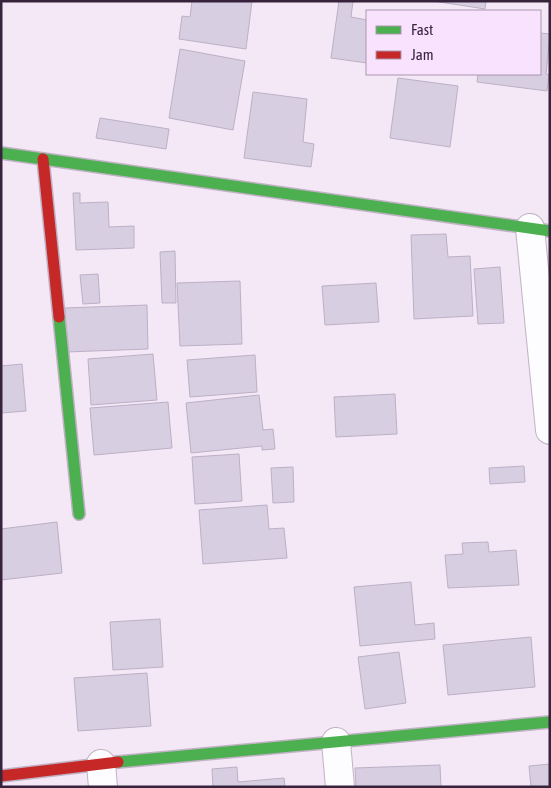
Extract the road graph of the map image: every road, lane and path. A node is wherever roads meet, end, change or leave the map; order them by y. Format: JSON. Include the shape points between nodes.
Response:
{"nodes":[{"id":1,"x":1,"y":153,"type":"edge"},
{"id":2,"x":43,"y":159,"type":"junction"},
{"id":3,"x":540,"y":229,"type":"edge"},
{"id":4,"x":550,"y":430,"type":"edge"},
{"id":5,"x":79,"y":514,"type":"dead end"},
{"id":6,"x":550,"y":722,"type":"edge"},
{"id":7,"x":336,"y":742,"type":"junction"},
{"id":8,"x":1,"y":776,"type":"edge"},
{"id":9,"x":102,"y":776,"type":"edge"},
{"id":10,"x":340,"y":787,"type":"edge"}],
"edges":[{"from":1,"to":2,"type":"street"},
{"from":2,"to":3,"type":"street"},
{"from":2,"to":5,"type":"street"},
{"from":3,"to":4,"type":"street"},
{"from":6,"to":7,"type":"street"},
{"from":7,"to":9,"type":"street"},
{"from":7,"to":10,"type":"street"},
{"from":8,"to":9,"type":"street"}]}
